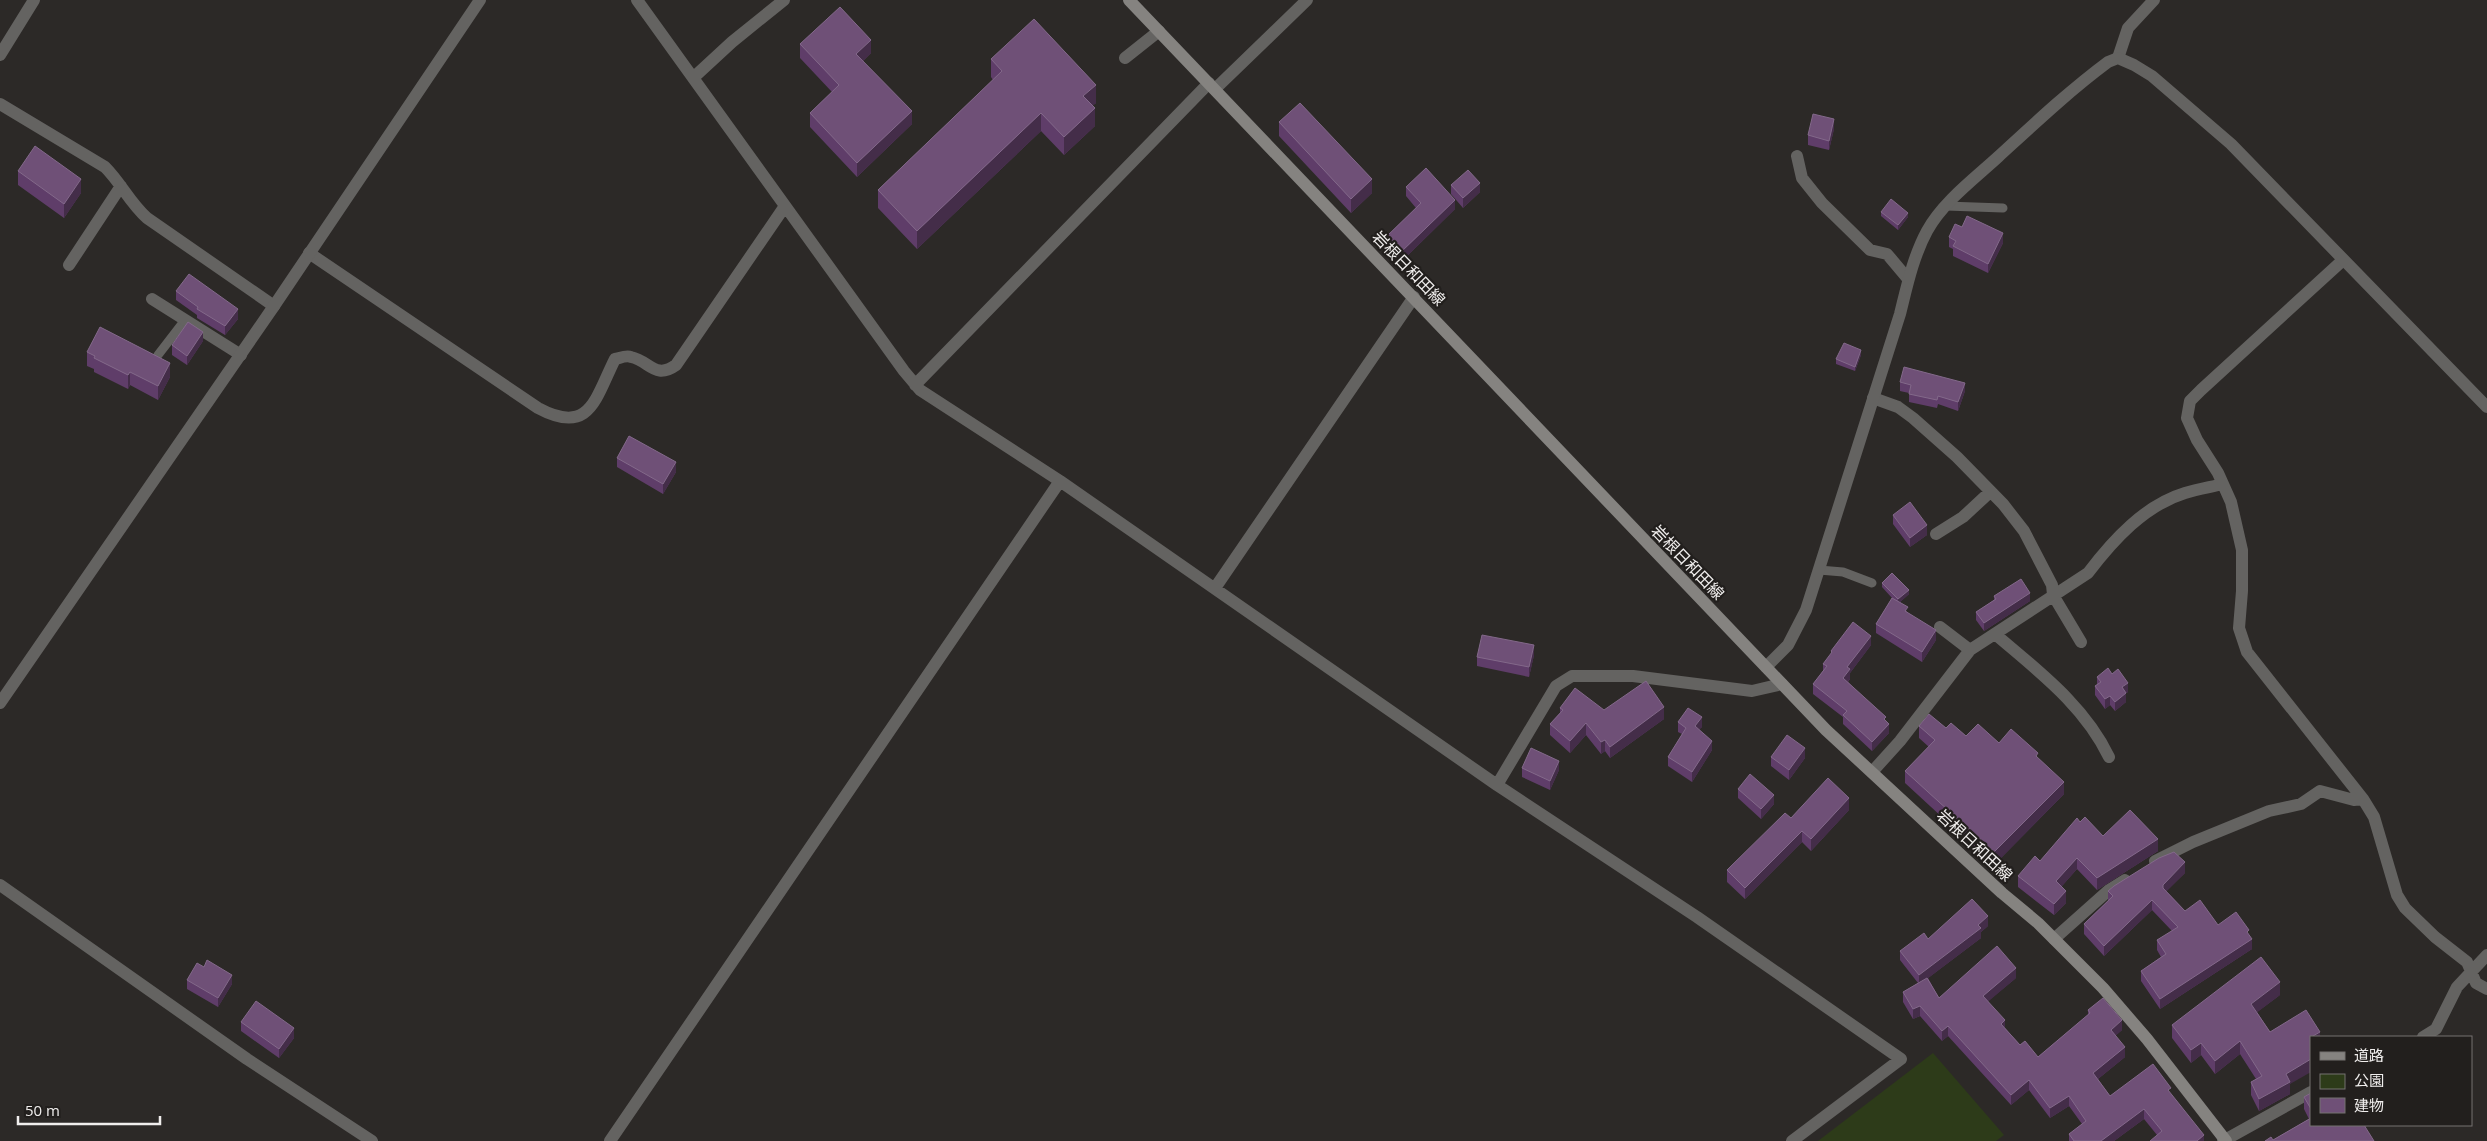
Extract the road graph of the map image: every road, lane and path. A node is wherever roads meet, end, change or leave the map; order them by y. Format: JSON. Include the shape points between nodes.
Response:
{"nodes":[{"id":1,"x":34,"y":0,"type":"edge"},
{"id":2,"x":480,"y":0,"type":"edge"},
{"id":3,"x":637,"y":0,"type":"edge"},
{"id":4,"x":784,"y":0,"type":"edge"},
{"id":5,"x":1129,"y":0,"type":"edge"},
{"id":6,"x":1307,"y":0,"type":"edge"},
{"id":7,"x":2154,"y":0,"type":"edge"},
{"id":8,"x":1160,"y":31,"type":"junction"},
{"id":9,"x":0,"y":55,"type":"edge"},
{"id":10,"x":1125,"y":58,"type":"dead end"},
{"id":11,"x":2118,"y":58,"type":"junction"},
{"id":12,"x":693,"y":78,"type":"junction"},
{"id":13,"x":1212,"y":86,"type":"junction"},
{"id":14,"x":0,"y":104,"type":"edge"},
{"id":15,"x":1797,"y":156,"type":"dead end"},
{"id":16,"x":121,"y":186,"type":"junction"},
{"id":17,"x":785,"y":206,"type":"junction"},
{"id":18,"x":1946,"y":206,"type":"junction"},
{"id":19,"x":2003,"y":208,"type":"dead end"},
{"id":20,"x":309,"y":253,"type":"junction"},
{"id":21,"x":2342,"y":261,"type":"junction"},
{"id":22,"x":69,"y":265,"type":"dead end"},
{"id":23,"x":1908,"y":280,"type":"junction"},
{"id":24,"x":1414,"y":297,"type":"junction"},
{"id":25,"x":152,"y":299,"type":"dead end"},
{"id":26,"x":274,"y":306,"type":"junction"},
{"id":27,"x":185,"y":320,"type":"junction"},
{"id":28,"x":158,"y":355,"type":"edge"},
{"id":29,"x":241,"y":355,"type":"junction"},
{"id":30,"x":915,"y":385,"type":"junction"},
{"id":31,"x":1873,"y":398,"type":"junction"},
{"id":32,"x":2487,"y":407,"type":"edge"},
{"id":33,"x":1060,"y":481,"type":"junction"},
{"id":34,"x":2223,"y":484,"type":"junction"},
{"id":35,"x":1990,"y":492,"type":"junction"},
{"id":36,"x":1936,"y":534,"type":"dead end"},
{"id":37,"x":1819,"y":570,"type":"junction"},
{"id":38,"x":1872,"y":583,"type":"dead end"},
{"id":39,"x":1215,"y":588,"type":"junction"},
{"id":40,"x":2053,"y":596,"type":"junction"},
{"id":41,"x":1940,"y":627,"type":"dead end"},
{"id":42,"x":1995,"y":634,"type":"junction"},
{"id":43,"x":2081,"y":642,"type":"dead end"},
{"id":44,"x":1970,"y":650,"type":"junction"},
{"id":45,"x":1766,"y":667,"type":"junction"},
{"id":46,"x":1782,"y":684,"type":"junction"},
{"id":47,"x":0,"y":703,"type":"edge"},
{"id":48,"x":2109,"y":757,"type":"dead end"},
{"id":49,"x":1872,"y":772,"type":"junction"},
{"id":50,"x":1497,"y":785,"type":"junction"},
{"id":51,"x":2363,"y":799,"type":"junction"},
{"id":52,"x":0,"y":885,"type":"edge"},
{"id":53,"x":2054,"y":939,"type":"junction"},
{"id":54,"x":2487,"y":955,"type":"edge"},
{"id":55,"x":2471,"y":971,"type":"junction"},
{"id":56,"x":2487,"y":989,"type":"edge"},
{"id":57,"x":2425,"y":1036,"type":"edge"},
{"id":58,"x":2310,"y":1093,"type":"edge"},
{"id":59,"x":2224,"y":1140,"type":"edge"},
{"id":60,"x":372,"y":1141,"type":"edge"},
{"id":61,"x":610,"y":1141,"type":"edge"},
{"id":62,"x":1792,"y":1141,"type":"edge"}],
"edges":[{"from":1,"to":9,"type":"street"},
{"from":2,"to":20,"type":"street"},
{"from":3,"to":12,"type":"street"},
{"from":4,"to":12,"type":"street"},
{"from":5,"to":8,"type":"main road","name":"岩根日和田線"},
{"from":6,"to":13,"type":"street"},
{"from":7,"to":11,"type":"street","via":[[2128,28]]},
{"from":8,"to":10,"type":"street"},
{"from":8,"to":13,"type":"main road","name":"岩根日和田線"},
{"from":11,"to":18,"type":"street","via":[[2108,62],[2059,102]]},
{"from":11,"to":21,"type":"street","via":[[2152,76],[2230,144]]},
{"from":12,"to":17,"type":"street"},
{"from":13,"to":24,"type":"main road","name":"岩根日和田線"},
{"from":13,"to":30,"type":"street"},
{"from":14,"to":16,"type":"street","via":[[105,167]]},
{"from":15,"to":23,"type":"street","via":[[1802,178],[1822,203],[1870,250],[1886,254]]},
{"from":16,"to":22,"type":"street"},
{"from":16,"to":26,"type":"street","via":[[136,209],[147,218]]},
{"from":17,"to":20,"type":"street","via":[[676,365],[668,371],[661,371],[630,356],[615,359],[592,406],[574,418],[562,419],[538,408]]},
{"from":17,"to":30,"type":"street"},
{"from":18,"to":19,"type":"lane"},
{"from":18,"to":23,"type":"street","via":[[1918,248]]},
{"from":20,"to":26,"type":"street"},
{"from":21,"to":32,"type":"street"},
{"from":21,"to":34,"type":"street","via":[[2190,402],[2189,426]]},
{"from":23,"to":31,"type":"street"},
{"from":24,"to":39,"type":"street"},
{"from":24,"to":45,"type":"main road","name":"岩根日和田線"},
{"from":25,"to":27,"type":"street"},
{"from":26,"to":29,"type":"street"},
{"from":27,"to":28,"type":"lane"},
{"from":27,"to":29,"type":"street"},
{"from":29,"to":47,"type":"street"},
{"from":30,"to":33,"type":"street"},
{"from":31,"to":35,"type":"street","via":[[1913,418]]},
{"from":31,"to":37,"type":"street"},
{"from":33,"to":39,"type":"street"},
{"from":33,"to":61,"type":"street"},
{"from":34,"to":40,"type":"street","via":[[2184,493],[2148,511],[2088,573]]},
{"from":34,"to":51,"type":"street","via":[[2231,502],[2242,550],[2239,628],[2247,652]]},
{"from":35,"to":36,"type":"street"},
{"from":35,"to":40,"type":"street","via":[[2024,531],[2052,584]]},
{"from":37,"to":38,"type":"lane","via":[[1843,572]]},
{"from":37,"to":45,"type":"street","via":[[1806,610],[1788,645]]},
{"from":39,"to":50,"type":"street"},
{"from":40,"to":42,"type":"street"},
{"from":40,"to":43,"type":"street"},
{"from":41,"to":44,"type":"street"},
{"from":42,"to":44,"type":"street"},
{"from":42,"to":48,"type":"street","via":[[2064,693],[2100,738]]},
{"from":44,"to":49,"type":"street"},
{"from":45,"to":46,"type":"main road","name":"岩根日和田線"},
{"from":46,"to":49,"type":"main road","name":"岩根日和田線"},
{"from":46,"to":50,"type":"street","via":[[1752,691],[1633,676],[1572,676],[1556,686]]},
{"from":49,"to":53,"type":"main road","name":"岩根日和田線"},
{"from":50,"to":62,"type":"street","via":[[1901,1059]]},
{"from":51,"to":53,"type":"street","via":[[2354,800],[2320,791],[2301,804],[2269,811],[2202,838],[2143,868],[2109,890]]},
{"from":51,"to":55,"type":"street","via":[[2374,817],[2397,895],[2405,908],[2467,962]]},
{"from":52,"to":60,"type":"street","via":[[239,1053]]},
{"from":53,"to":59,"type":"main road","name":"岩根日和田線","via":[[2103,988],[2147,1039]]},
{"from":54,"to":55,"type":"street"},
{"from":55,"to":56,"type":"street","via":[[2476,982]]},
{"from":55,"to":57,"type":"street","via":[[2457,987],[2436,1029]]},
{"from":58,"to":59,"type":"street"}]}
